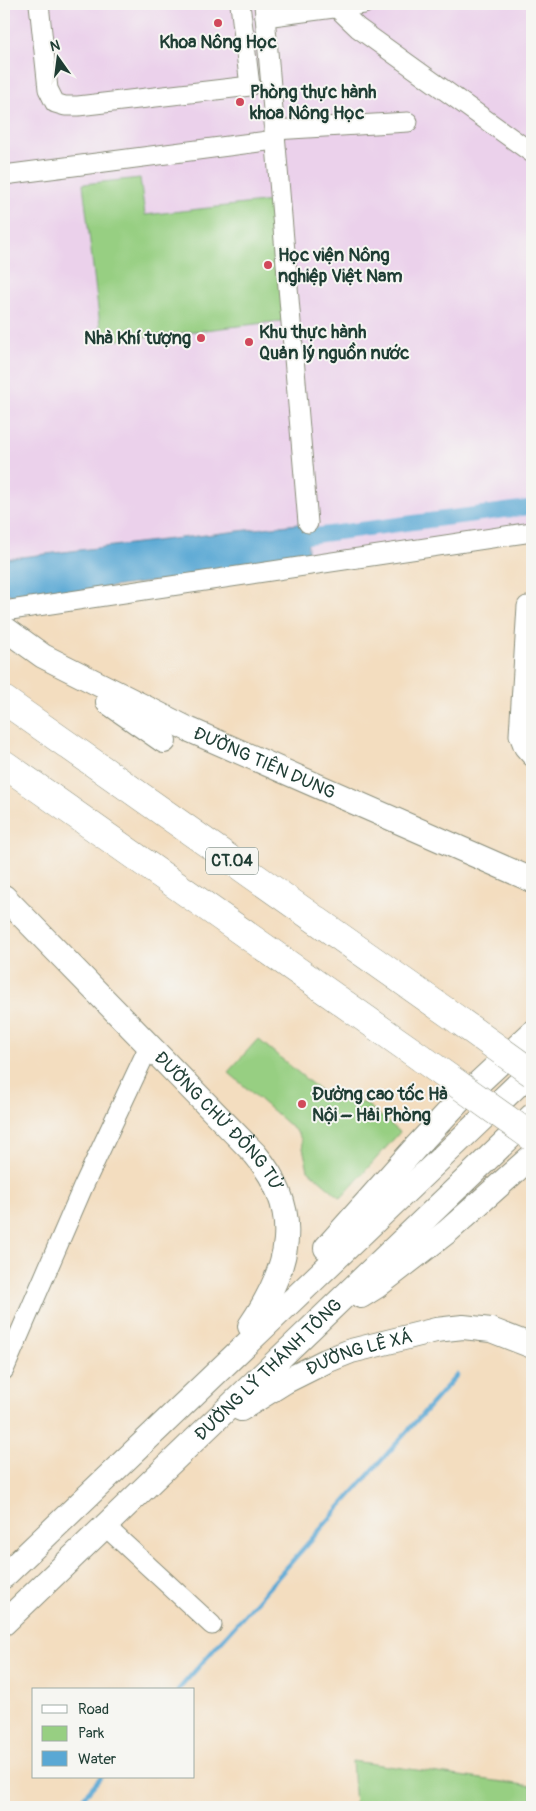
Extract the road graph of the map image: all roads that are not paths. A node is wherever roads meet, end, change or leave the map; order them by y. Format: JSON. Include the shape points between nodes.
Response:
{"nodes":[{"id":1,"x":39,"y":4,"type":"edge"},
{"id":2,"x":240,"y":4,"type":"edge"},
{"id":3,"x":364,"y":4,"type":"edge"},
{"id":4,"x":334,"y":6,"type":"edge"},
{"id":5,"x":264,"y":10,"type":"edge"},
{"id":6,"x":408,"y":122,"type":"dead end"},
{"id":7,"x":275,"y":134,"type":"junction"},
{"id":8,"x":532,"y":153,"type":"edge"},
{"id":9,"x":4,"y":164,"type":"edge"},
{"id":10,"x":4,"y":175,"type":"edge"},
{"id":11,"x":308,"y":523,"type":"dead end"},
{"id":12,"x":532,"y":532,"type":"edge"},
{"id":13,"x":527,"y":606,"type":"dead end"},
{"id":14,"x":4,"y":611,"type":"edge"},
{"id":15,"x":4,"y":628,"type":"edge"},
{"id":16,"x":43,"y":656,"type":"junction"},
{"id":17,"x":4,"y":700,"type":"edge"},
{"id":18,"x":164,"y":741,"type":"dead end"},
{"id":19,"x":532,"y":757,"type":"edge"},
{"id":20,"x":4,"y":764,"type":"edge"},
{"id":21,"x":532,"y":880,"type":"edge"},
{"id":22,"x":4,"y":897,"type":"edge"},
{"id":23,"x":532,"y":1032,"type":"edge"},
{"id":24,"x":149,"y":1046,"type":"junction"},
{"id":25,"x":532,"y":1072,"type":"edge"},
{"id":26,"x":532,"y":1116,"type":"edge"},
{"id":27,"x":532,"y":1137,"type":"edge"},
{"id":28,"x":532,"y":1156,"type":"edge"},
{"id":29,"x":302,"y":1290,"type":"junction"},
{"id":30,"x":324,"y":1316,"type":"junction"},
{"id":31,"x":532,"y":1346,"type":"edge"},
{"id":32,"x":4,"y":1370,"type":"edge"},
{"id":33,"x":204,"y":1383,"type":"junction"},
{"id":34,"x":201,"y":1434,"type":"junction"},
{"id":35,"x":80,"y":1502,"type":"junction"},
{"id":36,"x":105,"y":1526,"type":"junction"},
{"id":37,"x":4,"y":1576,"type":"edge"},
{"id":38,"x":4,"y":1623,"type":"edge"},
{"id":39,"x":212,"y":1625,"type":"dead end"}],
"edges":[{"from":1,"to":2,"type":"street","via":[[48,88],[55,103],[78,106],[250,86]]},
{"from":3,"to":4,"type":"street"},
{"from":4,"to":5,"type":"street"},
{"from":4,"to":8,"type":"street","via":[[358,28]]},
{"from":5,"to":7,"type":"street"},
{"from":6,"to":7,"type":"street"},
{"from":7,"to":9,"type":"street"},
{"from":7,"to":10,"type":"street"},
{"from":7,"to":11,"type":"street"},
{"from":12,"to":14,"type":"street"},
{"from":13,"to":19,"type":"street","via":[[519,735]]},
{"from":15,"to":16,"type":"main road","name":"ĐƯỜNG TIÊN DUNG"},
{"from":16,"to":18,"type":"main road"},
{"from":16,"to":21,"type":"main road","name":"ĐƯỜNG TIÊN DUNG","via":[[219,743]]},
{"from":17,"to":25,"type":"highway","number":"CT.04","bridge":true},
{"from":20,"to":27,"type":"highway","number":"CT.04","bridge":true},
{"from":22,"to":24,"type":"main road","name":"ĐƯỜNG CHỬ ĐỒNG TỬ"},
{"from":23,"to":29,"type":"main road","via":[[458,1102],[332,1241]]},
{"from":24,"to":32,"type":"street"},
{"from":24,"to":33,"type":"main road","name":"ĐƯỜNG CHỬ ĐỒNG TỬ","via":[[263,1163],[278,1190],[286,1217],[285,1252],[274,1287],[250,1326]]},
{"from":25,"to":29,"type":"main road","name":"ĐƯỜNG LÝ THÁNH TÔNG"},
{"from":26,"to":30,"type":"main road","name":"ĐƯỜNG LÝ THÁNH TÔNG"},
{"from":28,"to":30,"type":"main road","via":[[448,1231],[377,1286]]},
{"from":29,"to":33,"type":"main road","name":"ĐƯỜNG LÝ THÁNH TÔNG"},
{"from":30,"to":34,"type":"main road","name":"ĐƯỜNG LÝ THÁNH TÔNG"},
{"from":31,"to":34,"type":"main road","name":"ĐƯỜNG LÊ XÁ","via":[[492,1330],[463,1326],[351,1351],[306,1370]]},
{"from":33,"to":35,"type":"main road","name":"ĐƯỜNG LÝ THÁNH TÔNG"},
{"from":34,"to":36,"type":"main road","name":"ĐƯỜNG LÝ THÁNH TÔNG"},
{"from":35,"to":36,"type":"main road"},
{"from":35,"to":37,"type":"main road","name":"ĐƯỜNG LÝ THÁNH TÔNG"},
{"from":36,"to":38,"type":"main road","name":"ĐƯỜNG LÝ THÁNH TÔNG"},
{"from":36,"to":39,"type":"street"}]}
